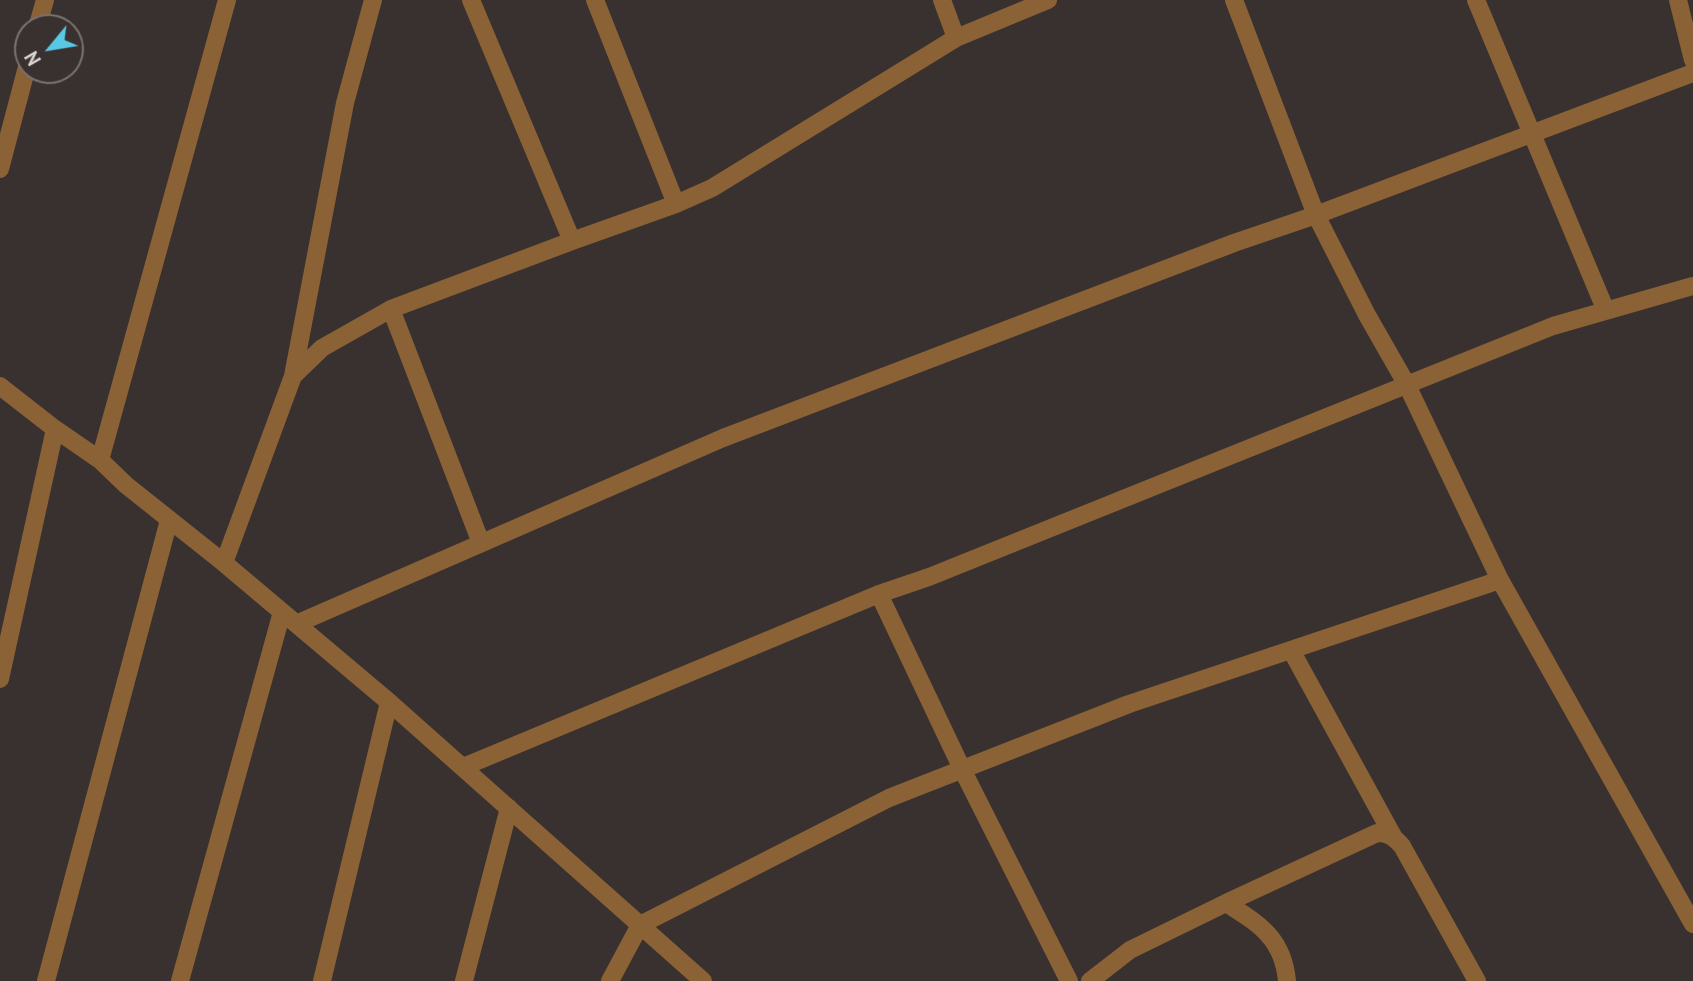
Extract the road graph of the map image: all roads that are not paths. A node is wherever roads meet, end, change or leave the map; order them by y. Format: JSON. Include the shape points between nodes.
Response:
{"nodes":[{"id":1,"x":227,"y":0,"type":"edge"},
{"id":2,"x":373,"y":0,"type":"edge"},
{"id":3,"x":471,"y":0,"type":"edge"},
{"id":4,"x":595,"y":0,"type":"edge"},
{"id":5,"x":942,"y":0,"type":"edge"},
{"id":6,"x":1048,"y":0,"type":"edge"},
{"id":7,"x":1234,"y":0,"type":"edge"},
{"id":8,"x":1476,"y":0,"type":"edge"},
{"id":9,"x":1678,"y":0,"type":"edge"},
{"id":10,"x":956,"y":38,"type":"junction"},
{"id":11,"x":1693,"y":60,"type":"edge"},
{"id":12,"x":1693,"y":73,"type":"edge"},
{"id":13,"x":22,"y":84,"type":"edge"},
{"id":14,"x":1531,"y":133,"type":"junction"},
{"id":15,"x":0,"y":169,"type":"edge"},
{"id":16,"x":676,"y":204,"type":"junction"},
{"id":17,"x":1315,"y":215,"type":"junction"},
{"id":18,"x":572,"y":240,"type":"junction"},
{"id":19,"x":1693,"y":286,"type":"edge"},
{"id":20,"x":390,"y":309,"type":"junction"},
{"id":21,"x":1606,"y":311,"type":"junction"},
{"id":22,"x":293,"y":376,"type":"junction"},
{"id":23,"x":1407,"y":385,"type":"junction"},
{"id":24,"x":0,"y":386,"type":"edge"},
{"id":25,"x":55,"y":429,"type":"junction"},
{"id":26,"x":100,"y":460,"type":"junction"},
{"id":27,"x":169,"y":520,"type":"junction"},
{"id":28,"x":481,"y":543,"type":"junction"},
{"id":29,"x":223,"y":563,"type":"junction"},
{"id":30,"x":1500,"y":580,"type":"junction"},
{"id":31,"x":879,"y":594,"type":"junction"},
{"id":32,"x":289,"y":618,"type":"junction"},
{"id":33,"x":1291,"y":650,"type":"junction"},
{"id":34,"x":0,"y":679,"type":"edge"},
{"id":35,"x":389,"y":702,"type":"junction"},
{"id":36,"x":463,"y":767,"type":"junction"},
{"id":37,"x":963,"y":771,"type":"junction"},
{"id":38,"x":509,"y":808,"type":"junction"},
{"id":39,"x":1394,"y":836,"type":"junction"},
{"id":40,"x":1226,"y":903,"type":"junction"},
{"id":41,"x":1693,"y":924,"type":"edge"},
{"id":42,"x":640,"y":925,"type":"junction"},
{"id":43,"x":47,"y":981,"type":"edge"},
{"id":44,"x":180,"y":981,"type":"edge"},
{"id":45,"x":322,"y":981,"type":"edge"},
{"id":46,"x":464,"y":981,"type":"edge"},
{"id":47,"x":610,"y":981,"type":"edge"},
{"id":48,"x":703,"y":981,"type":"edge"},
{"id":49,"x":1069,"y":981,"type":"edge"},
{"id":50,"x":1090,"y":981,"type":"edge"},
{"id":51,"x":1287,"y":981,"type":"edge"},
{"id":52,"x":1477,"y":981,"type":"edge"}],
"edges":[{"from":1,"to":26,"type":"street"},
{"from":2,"to":22,"type":"street","via":[[345,103]]},
{"from":3,"to":18,"type":"street"},
{"from":4,"to":16,"type":"street"},
{"from":5,"to":10,"type":"street"},
{"from":6,"to":10,"type":"street"},
{"from":7,"to":17,"type":"street"},
{"from":8,"to":14,"type":"street"},
{"from":9,"to":11,"type":"street"},
{"from":10,"to":16,"type":"street","via":[[712,187]]},
{"from":12,"to":14,"type":"street"},
{"from":13,"to":15,"type":"street"},
{"from":14,"to":17,"type":"street"},
{"from":14,"to":21,"type":"street"},
{"from":16,"to":18,"type":"street"},
{"from":17,"to":23,"type":"street"},
{"from":17,"to":28,"type":"street","via":[[723,438]]},
{"from":18,"to":20,"type":"street"},
{"from":19,"to":21,"type":"street"},
{"from":20,"to":22,"type":"street","via":[[322,348]]},
{"from":20,"to":28,"type":"street"},
{"from":21,"to":23,"type":"street","via":[[1553,326]]},
{"from":22,"to":29,"type":"street"},
{"from":23,"to":30,"type":"street"},
{"from":23,"to":31,"type":"street"},
{"from":24,"to":25,"type":"street"},
{"from":25,"to":26,"type":"street"},
{"from":25,"to":34,"type":"street"},
{"from":26,"to":27,"type":"street"},
{"from":27,"to":29,"type":"street"},
{"from":27,"to":43,"type":"street"},
{"from":28,"to":32,"type":"street"},
{"from":29,"to":32,"type":"street"},
{"from":30,"to":33,"type":"street"},
{"from":30,"to":41,"type":"street"},
{"from":31,"to":36,"type":"street"},
{"from":31,"to":37,"type":"street"},
{"from":32,"to":35,"type":"street"},
{"from":32,"to":44,"type":"street"},
{"from":33,"to":37,"type":"street","via":[[1129,704]]},
{"from":33,"to":39,"type":"street"},
{"from":35,"to":36,"type":"street"},
{"from":35,"to":45,"type":"street"},
{"from":36,"to":38,"type":"street"},
{"from":37,"to":42,"type":"street","via":[[889,798]]},
{"from":37,"to":49,"type":"street"},
{"from":38,"to":42,"type":"street"},
{"from":38,"to":46,"type":"street"},
{"from":39,"to":40,"type":"street","via":[[1377,833]]},
{"from":39,"to":52,"type":"street"},
{"from":40,"to":50,"type":"street","via":[[1130,950]]},
{"from":40,"to":51,"type":"street","via":[[1260,924],[1276,943]]},
{"from":42,"to":47,"type":"street"},
{"from":42,"to":48,"type":"street"}]}
